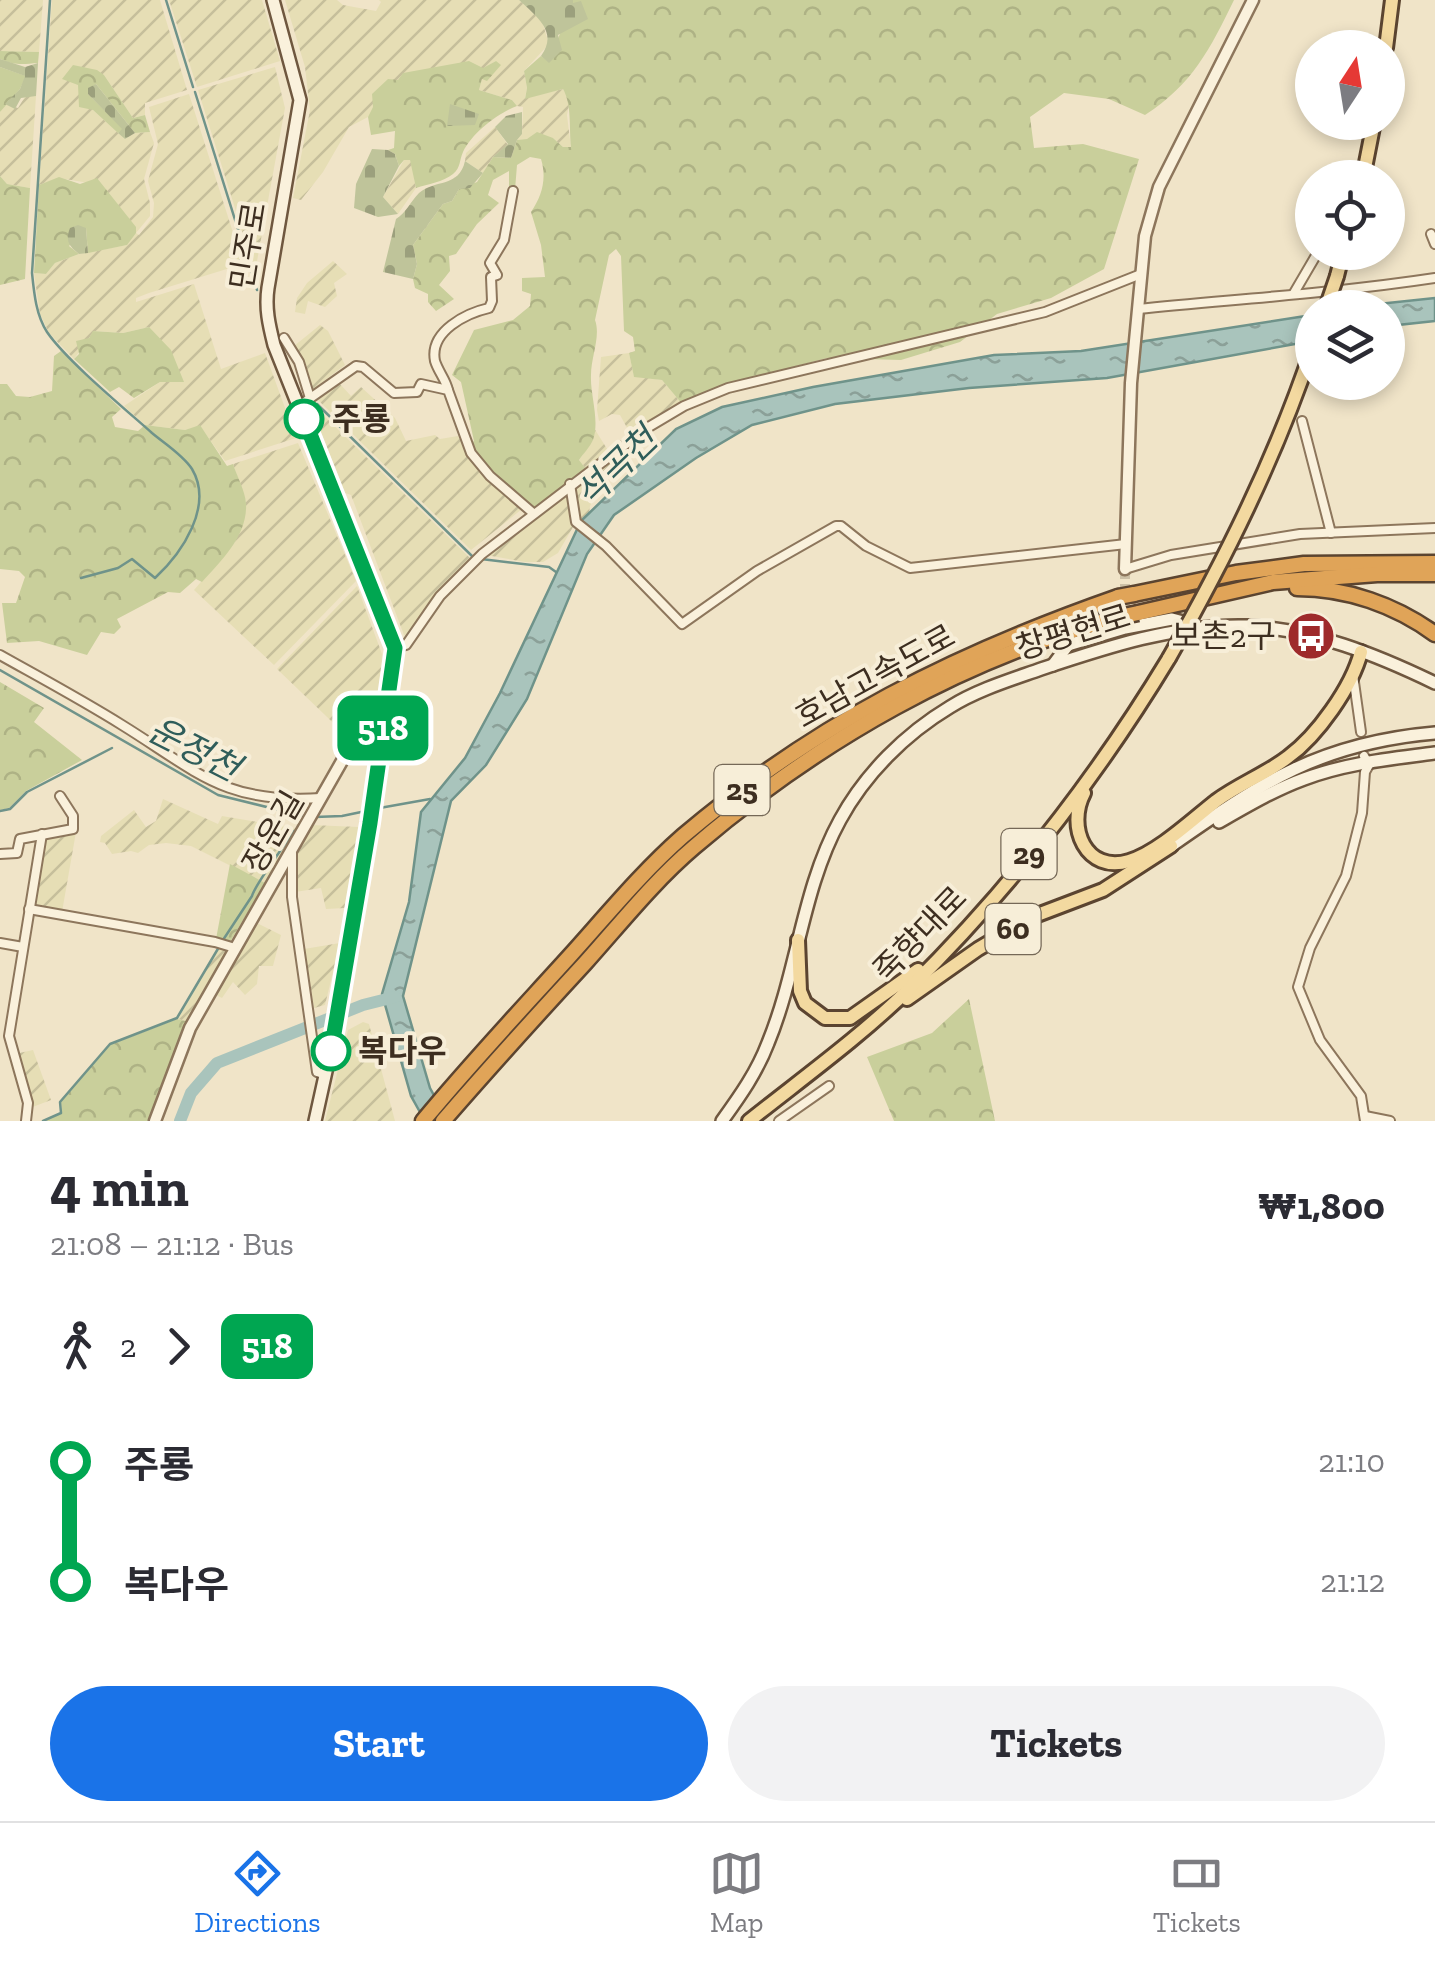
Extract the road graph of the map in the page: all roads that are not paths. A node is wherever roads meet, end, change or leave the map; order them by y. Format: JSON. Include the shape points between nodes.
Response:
{"nodes":[{"id":1,"x":273,"y":0,"type":"edge"},
{"id":2,"x":1253,"y":0,"type":"edge"},
{"id":3,"x":1392,"y":0,"type":"edge"},
{"id":4,"x":1388,"y":30,"type":"edge"},
{"id":5,"x":514,"y":191,"type":"dead end"},
{"id":6,"x":1431,"y":234,"type":"dead end"},
{"id":7,"x":1435,"y":244,"type":"edge"},
{"id":8,"x":1307,"y":270,"type":"edge"},
{"id":9,"x":1141,"y":274,"type":"junction"},
{"id":10,"x":1435,"y":278,"type":"edge"},
{"id":11,"x":1294,"y":293,"type":"junction"},
{"id":12,"x":1138,"y":308,"type":"junction"},
{"id":13,"x":284,"y":338,"type":"dead end"},
{"id":14,"x":448,"y":390,"type":"junction"},
{"id":15,"x":1295,"y":395,"type":"edge"},
{"id":16,"x":304,"y":402,"type":"junction"},
{"id":17,"x":1302,"y":421,"type":"dead end"},
{"id":18,"x":570,"y":484,"type":"junction"},
{"id":19,"x":533,"y":513,"type":"junction"},
{"id":20,"x":1435,"y":528,"type":"edge"},
{"id":21,"x":1331,"y":533,"type":"junction"},
{"id":22,"x":1126,"y":544,"type":"junction"},
{"id":23,"x":1435,"y":554,"type":"edge"},
{"id":24,"x":1369,"y":562,"type":"junction"},
{"id":25,"x":1435,"y":562,"type":"edge"},
{"id":26,"x":1124,"y":569,"type":"joint"},
{"id":27,"x":1435,"y":574,"type":"edge"},
{"id":28,"x":1192,"y":600,"type":"junction"},
{"id":29,"x":1435,"y":634,"type":"edge"},
{"id":30,"x":395,"y":648,"type":"junction"},
{"id":31,"x":1362,"y":652,"type":"junction"},
{"id":32,"x":0,"y":655,"type":"edge"},
{"id":33,"x":1353,"y":675,"type":"junction"},
{"id":34,"x":1435,"y":683,"type":"edge"},
{"id":35,"x":387,"y":710,"type":"junction"},
{"id":36,"x":383,"y":729,"type":"junction"},
{"id":37,"x":1361,"y":732,"type":"dead end"},
{"id":38,"x":1435,"y":732,"type":"edge"},
{"id":39,"x":354,"y":740,"type":"junction"},
{"id":40,"x":1435,"y":754,"type":"edge"},
{"id":41,"x":1104,"y":760,"type":"junction"},
{"id":42,"x":1366,"y":760,"type":"junction"},
{"id":43,"x":60,"y":796,"type":"dead end"},
{"id":44,"x":319,"y":801,"type":"junction"},
{"id":45,"x":42,"y":834,"type":"junction"},
{"id":46,"x":1171,"y":846,"type":"junction"},
{"id":47,"x":293,"y":847,"type":"junction"},
{"id":48,"x":0,"y":854,"type":"edge"},
{"id":49,"x":29,"y":910,"type":"junction"},
{"id":50,"x":798,"y":940,"type":"junction"},
{"id":51,"x":0,"y":942,"type":"edge"},
{"id":52,"x":951,"y":944,"type":"junction"},
{"id":53,"x":23,"y":946,"type":"junction"},
{"id":54,"x":235,"y":948,"type":"junction"},
{"id":55,"x":864,"y":1029,"type":"junction"},
{"id":56,"x":0,"y":1057,"type":"edge"},
{"id":57,"x":13,"y":1059,"type":"junction"},
{"id":58,"x":326,"y":1075,"type":"junction"},
{"id":59,"x":829,"y":1086,"type":"dead end"},
{"id":60,"x":451,"y":1100,"type":"junction"},
{"id":61,"x":1365,"y":1118,"type":"edge"},
{"id":62,"x":26,"y":1121,"type":"edge"},
{"id":63,"x":155,"y":1121,"type":"edge"},
{"id":64,"x":315,"y":1121,"type":"edge"},
{"id":65,"x":423,"y":1121,"type":"edge"},
{"id":66,"x":443,"y":1121,"type":"edge"},
{"id":67,"x":722,"y":1121,"type":"edge"},
{"id":68,"x":749,"y":1121,"type":"edge"},
{"id":69,"x":779,"y":1121,"type":"edge"},
{"id":70,"x":1390,"y":1121,"type":"edge"}],
"edges":[{"from":1,"to":16,"type":"main road","name":"민주로","via":[[300,100],[266,306],[274,345]]},
{"from":2,"to":9,"type":"street","via":[[1159,187]]},
{"from":3,"to":4,"type":"main road"},
{"from":5,"to":14,"type":"street","via":[[504,240],[490,262],[497,274],[491,277],[489,308],[462,317],[437,348]]},
{"from":6,"to":7,"type":"street"},
{"from":8,"to":11,"type":"street"},
{"from":9,"to":12,"type":"street"},
{"from":9,"to":18,"type":"street","via":[[1045,312],[728,388],[646,428]]},
{"from":10,"to":11,"type":"street"},
{"from":11,"to":12,"type":"street"},
{"from":12,"to":22,"type":"street"},
{"from":13,"to":16,"type":"street","via":[[299,362]]},
{"from":14,"to":16,"type":"street","via":[[420,384],[417,392],[394,393],[356,366]]},
{"from":14,"to":19,"type":"street","via":[[470,453]]},
{"from":15,"to":41,"type":"main road","name":"죽향대로","number":"29","bridge":true,"via":[[1244,516]]},
{"from":16,"to":30,"type":"main road","name":"민주로"},
{"from":17,"to":21,"type":"street"},
{"from":18,"to":19,"type":"street"},
{"from":18,"to":22,"type":"street","via":[[576,522],[682,624],[836,526],[910,568]]},
{"from":19,"to":30,"type":"street","via":[[474,561],[406,646]]},
{"from":20,"to":21,"type":"street"},
{"from":21,"to":26,"type":"street","via":[[1171,555]]},
{"from":22,"to":26,"type":"street"},
{"from":23,"to":24,"type":"highway"},
{"from":24,"to":25,"type":"highway","name":"호남고속도로","number":"25"},
{"from":24,"to":60,"type":"highway","name":"호남고속도로","number":"25","bridge":true,"via":[[1236,572],[1118,598],[947,664],[854,714],[770,768],[682,838]]},
{"from":27,"to":28,"type":"highway","name":"호남고속도로","number":"25","via":[[1273,582]]},
{"from":28,"to":29,"type":"highway","via":[[1319,588],[1384,605]]},
{"from":28,"to":60,"type":"highway","name":"호남고속도로","number":"25","via":[[1070,630],[960,672],[773,784],[644,896]]},
{"from":30,"to":35,"type":"main road","name":"민주로"},
{"from":31,"to":33,"type":"main road"},
{"from":31,"to":34,"type":"main road","name":"창평현로"},
{"from":31,"to":50,"type":"main road","name":"창평현로","via":[[1300,633],[1203,628],[1125,642],[952,705],[900,744],[849,803],[818,868]]},
{"from":32,"to":44,"type":"street","via":[[209,782],[248,794]]},
{"from":33,"to":37,"type":"street"},
{"from":33,"to":41,"type":"main road","via":[[1288,758],[1126,862],[1094,856],[1076,829],[1080,798]]},
{"from":35,"to":36,"type":"main road","name":"민주로"},
{"from":35,"to":39,"type":"street","name":"장운길","via":[[373,710]]},
{"from":36,"to":39,"type":"street"},
{"from":36,"to":58,"type":"main road","name":"민주로"},
{"from":38,"to":46,"type":"main road","number":"60","via":[[1321,756],[1269,780]]},
{"from":39,"to":44,"type":"street","name":"장운길"},
{"from":40,"to":42,"type":"main road"},
{"from":41,"to":52,"type":"main road","name":"죽향대로","number":"29"},
{"from":42,"to":46,"type":"main road","via":[[1266,795]]},
{"from":42,"to":61,"type":"street","via":[[1362,813],[1346,876],[1298,987],[1320,1040],[1361,1096]]},
{"from":43,"to":45,"type":"street","via":[[76,825]]},
{"from":44,"to":47,"type":"street","name":"장운길"},
{"from":45,"to":48,"type":"street","via":[[20,839],[16,853]]},
{"from":45,"to":49,"type":"street"},
{"from":46,"to":55,"type":"main road","number":"60","via":[[1103,890],[978,949]]},
{"from":47,"to":54,"type":"street","name":"장운길"},
{"from":47,"to":58,"type":"street","via":[[292,897],[317,1072]]},
{"from":49,"to":53,"type":"street"},
{"from":49,"to":54,"type":"street"},
{"from":50,"to":52,"type":"main road","via":[[805,1003],[838,1020],[862,1012]]},
{"from":50,"to":67,"type":"main road","name":"창평현로","via":[[769,1042]]},
{"from":51,"to":53,"type":"street"},
{"from":52,"to":55,"type":"main road","name":"죽향대로","number":"29"},
{"from":53,"to":57,"type":"street","via":[[9,1036]]},
{"from":54,"to":63,"type":"street","name":"장운길","via":[[190,1028]]},
{"from":55,"to":68,"type":"main road","name":"죽향대로","number":"29"},
{"from":56,"to":57,"type":"street"},
{"from":57,"to":62,"type":"street","via":[[28,1103]]},
{"from":58,"to":64,"type":"main road","name":"민주로"},
{"from":59,"to":69,"type":"street"},
{"from":60,"to":65,"type":"highway","name":"호남고속도로","number":"25"},
{"from":60,"to":66,"type":"highway","name":"호남고속도로","number":"25"},
{"from":61,"to":70,"type":"street"}]}
